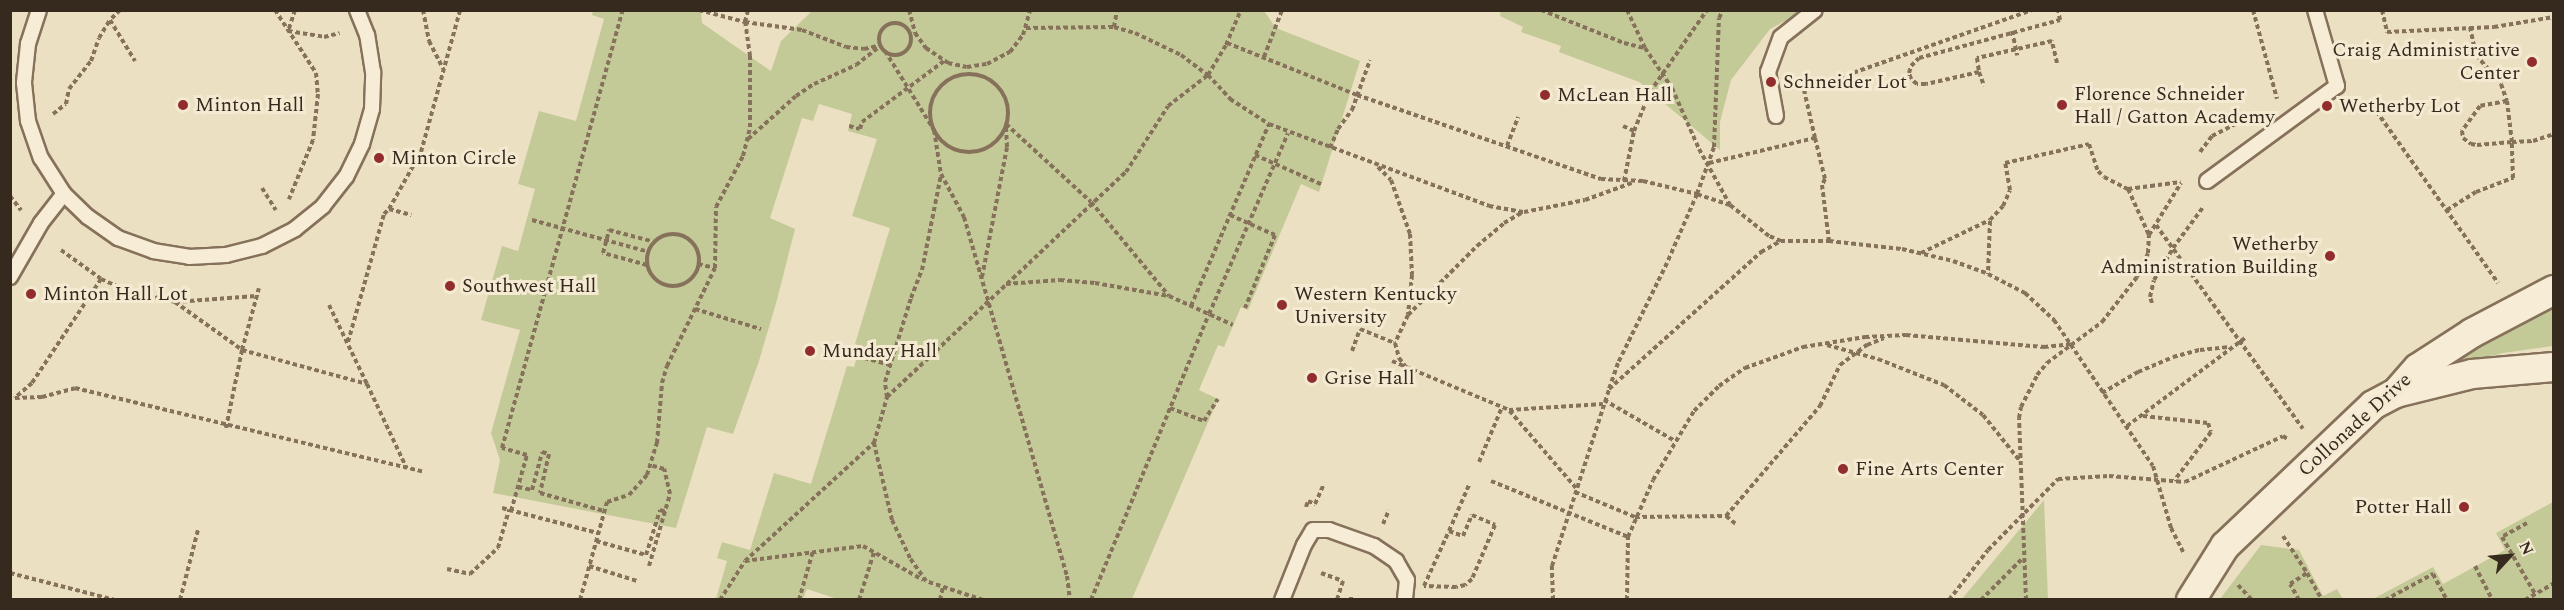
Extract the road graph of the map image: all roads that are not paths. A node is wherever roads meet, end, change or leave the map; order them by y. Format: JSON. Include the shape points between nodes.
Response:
{"nodes":[{"id":1,"x":39,"y":10,"type":"edge"},
{"id":2,"x":357,"y":10,"type":"edge"},
{"id":3,"x":1815,"y":10,"type":"edge"},
{"id":4,"x":2315,"y":10,"type":"edge"},
{"id":5,"x":1776,"y":116,"type":"dead end"},
{"id":6,"x":2207,"y":181,"type":"dead end"},
{"id":7,"x":64,"y":194,"type":"junction"},
{"id":8,"x":10,"y":277,"type":"edge"},
{"id":9,"x":2553,"y":290,"type":"edge"},
{"id":10,"x":2553,"y":367,"type":"edge"},
{"id":11,"x":2396,"y":393,"type":"junction"},
{"id":12,"x":1282,"y":600,"type":"edge"},
{"id":13,"x":1405,"y":600,"type":"edge"},
{"id":14,"x":2191,"y":600,"type":"edge"}],
"edges":[{"from":1,"to":7,"type":"lane","via":[[28,44],[24,83],[28,121],[41,158]]},
{"from":2,"to":7,"type":"lane","via":[[368,35],[372,109],[362,144],[346,177],[323,206],[295,229],[262,246],[226,255],[189,258],[153,251],[118,238]]},
{"from":3,"to":5,"type":"lane","via":[[1780,38],[1768,72]]},
{"from":4,"to":6,"type":"lane","via":[[2337,86]]},
{"from":7,"to":8,"type":"lane","via":[[41,223]]},
{"from":9,"to":11,"type":"street","name":"Collonade Drive","via":[[2472,333],[2418,368]]},
{"from":10,"to":11,"type":"street","via":[[2472,374]]},
{"from":11,"to":14,"type":"street","name":"Collonade Drive","via":[[2373,405],[2224,546]]},
{"from":12,"to":13,"type":"lane","via":[[1313,530],[1329,530],[1374,546],[1396,561],[1407,580]]}]}
